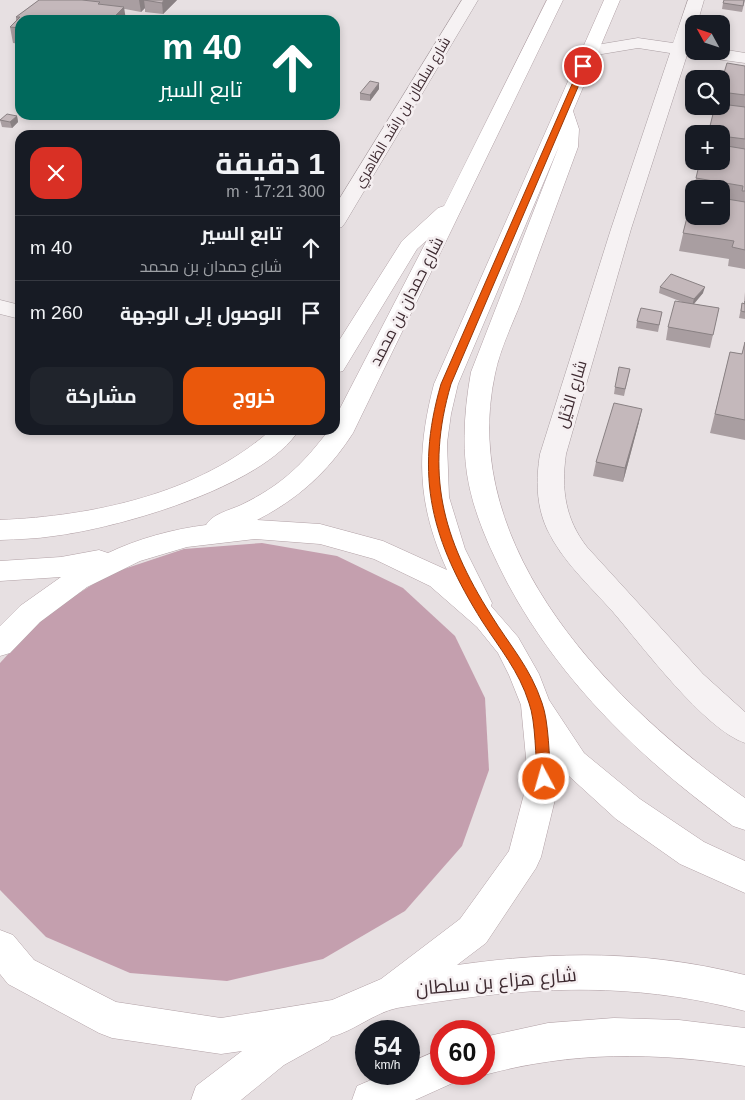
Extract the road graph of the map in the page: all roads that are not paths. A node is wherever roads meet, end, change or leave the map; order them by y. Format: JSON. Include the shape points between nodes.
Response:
{"nodes":[{"id":1,"x":470,"y":0,"type":"edge"},
{"id":2,"x":555,"y":0,"type":"edge"},
{"id":3,"x":612,"y":0,"type":"edge"},
{"id":4,"x":696,"y":0,"type":"edge"},
{"id":5,"x":694,"y":15,"type":"edge"},
{"id":6,"x":601,"y":26,"type":"junction"},
{"id":7,"x":638,"y":43,"type":"junction"},
{"id":8,"x":685,"y":49,"type":"edge"},
{"id":9,"x":590,"y":51,"type":"junction"},
{"id":10,"x":730,"y":56,"type":"edge"},
{"id":11,"x":745,"y":58,"type":"edge"},
{"id":12,"x":687,"y":60,"type":"edge"},
{"id":13,"x":564,"y":111,"type":"junction"},
{"id":14,"x":457,"y":201,"type":"junction"},
{"id":15,"x":340,"y":215,"type":"edge"},
{"id":16,"x":0,"y":307,"type":"edge"},
{"id":17,"x":15,"y":311,"type":"edge"},
{"id":18,"x":340,"y":358,"type":"edge"},
{"id":19,"x":340,"y":432,"type":"edge"},
{"id":20,"x":280,"y":435,"type":"edge"},
{"id":21,"x":338,"y":435,"type":"edge"},
{"id":22,"x":0,"y":530,"type":"edge"},
{"id":23,"x":187,"y":537,"type":"junction"},
{"id":24,"x":130,"y":554,"type":"junction"},
{"id":25,"x":0,"y":571,"type":"edge"},
{"id":26,"x":487,"y":619,"type":"junction"},
{"id":27,"x":0,"y":645,"type":"edge"},
{"id":28,"x":536,"y":705,"type":"junction"},
{"id":29,"x":745,"y":730,"type":"edge"},
{"id":30,"x":745,"y":816,"type":"edge"},
{"id":31,"x":745,"y":878,"type":"edge"},
{"id":32,"x":0,"y":947,"type":"edge"},
{"id":33,"x":394,"y":991,"type":"junction"},
{"id":34,"x":745,"y":993,"type":"edge"},
{"id":35,"x":333,"y":1018,"type":"junction"},
{"id":36,"x":745,"y":1047,"type":"edge"},
{"id":37,"x":495,"y":1053,"type":"edge"},
{"id":38,"x":430,"y":1073,"type":"edge"},
{"id":39,"x":210,"y":1100,"type":"edge"},
{"id":40,"x":371,"y":1100,"type":"edge"}],
"edges":[{"from":1,"to":15,"type":"street","name":"شارع سلطان بن راشد الظاهري"},
{"from":2,"to":14,"type":"main road","name":"شارع حمدان بن محمد"},
{"from":3,"to":6,"type":"main road"},
{"from":4,"to":5,"type":"street","name":"شارع الخَيْل"},
{"from":6,"to":7,"type":"street"},
{"from":6,"to":9,"type":"main road"},
{"from":7,"to":8,"type":"street"},
{"from":7,"to":9,"type":"street"},
{"from":9,"to":13,"type":"main road"},
{"from":10,"to":11,"type":"street"},
{"from":12,"to":29,"type":"street","name":"شارع الخَيْل","via":[[621,229],[553,454],[549,486],[551,503],[561,530],[579,556],[693,684]]},
{"from":13,"to":26,"type":"main road","via":[[446,384],[436,418],[433,473],[443,525],[462,576]]},
{"from":13,"to":30,"type":"main road","via":[[570,129],[568,147],[483,372],[477,445],[482,486],[494,528],[518,578],[548,630],[588,682],[639,734],[701,786]]},
{"from":14,"to":18,"type":"main road","via":[[409,245]]},
{"from":14,"to":19,"type":"main road","name":"شارع حمدان بن محمد"},
{"from":16,"to":17,"type":"street"},
{"from":20,"to":22,"type":"main road","via":[[249,461],[208,483],[165,499],[54,527]]},
{"from":21,"to":23,"type":"main road","name":"شارع حمدان بن محمد","via":[[316,464],[282,493],[239,518]]},
{"from":23,"to":24,"type":"main road"},
{"from":23,"to":26,"type":"main road","via":[[254,529],[320,534],[374,548],[440,579]]},
{"from":24,"to":25,"type":"main road","via":[[61,567]]},
{"from":24,"to":27,"type":"main road","via":[[77,580],[30,614]]},
{"from":26,"to":28,"type":"main road","via":[[516,660]]},
{"from":28,"to":31,"type":"main road","via":[[573,762],[628,809],[692,852]]},
{"from":28,"to":33,"type":"main road","via":[[544,779],[524,857],[473,931]]},
{"from":32,"to":35,"type":"main road","via":[[22,972],[112,1020],[221,1036]]},
{"from":33,"to":34,"type":"main road","name":"شارع هزاع بن سلطان","via":[[557,972],[644,975]]},
{"from":33,"to":35,"type":"main road"},
{"from":35,"to":39,"type":"main road","via":[[271,1052]]},
{"from":36,"to":37,"type":"main road","via":[[665,1036],[586,1036]]},
{"from":38,"to":40,"type":"main road"}]}
